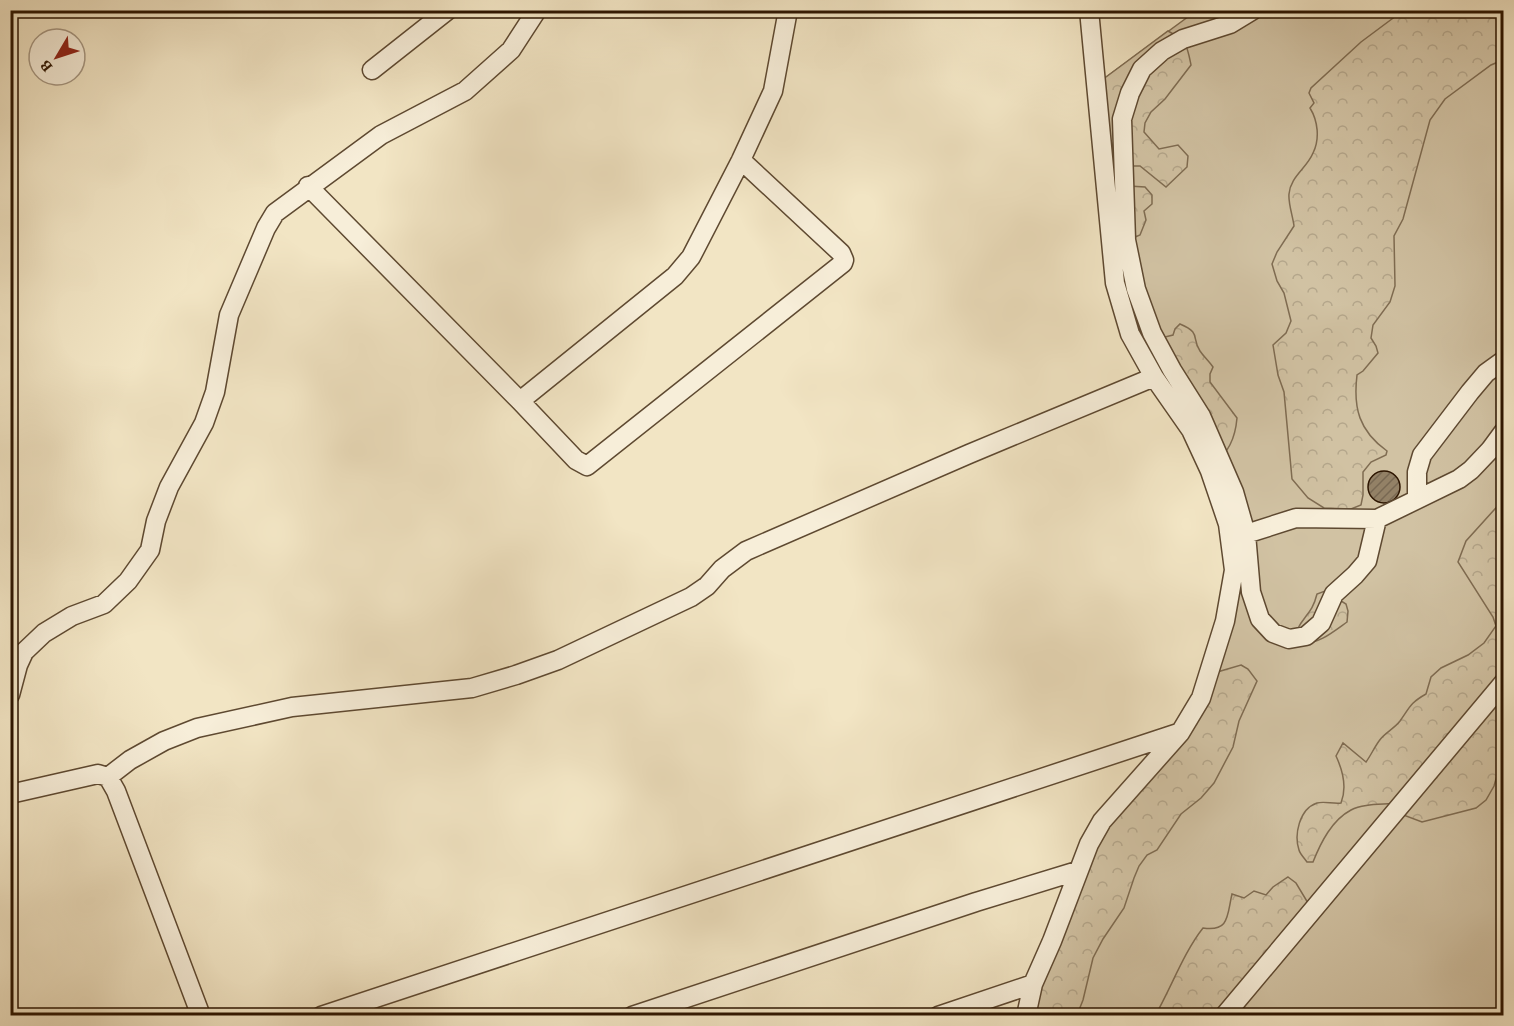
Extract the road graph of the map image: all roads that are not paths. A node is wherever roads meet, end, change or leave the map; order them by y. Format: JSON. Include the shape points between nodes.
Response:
{"nodes":[{"id":1,"x":448,"y":10,"type":"edge"},
{"id":2,"x":537,"y":10,"type":"edge"},
{"id":3,"x":788,"y":10,"type":"edge"},
{"id":4,"x":1089,"y":10,"type":"edge"},
{"id":5,"x":1253,"y":10,"type":"edge"},
{"id":6,"x":372,"y":70,"type":"dead end"},
{"id":7,"x":741,"y":160,"type":"junction"},
{"id":8,"x":308,"y":186,"type":"junction"},
{"id":9,"x":1503,"y":360,"type":"edge"},
{"id":10,"x":1154,"y":377,"type":"junction"},
{"id":11,"x":520,"y":401,"type":"junction"},
{"id":12,"x":1503,"y":430,"type":"edge"},
{"id":13,"x":1417,"y":500,"type":"junction"},
{"id":14,"x":1377,"y":519,"type":"junction"},
{"id":15,"x":1246,"y":534,"type":"junction"},
{"id":16,"x":1503,"y":682,"type":"edge"},
{"id":17,"x":10,"y":695,"type":"edge"},
{"id":18,"x":1180,"y":733,"type":"junction"},
{"id":19,"x":108,"y":777,"type":"junction"},
{"id":20,"x":10,"y":794,"type":"edge"},
{"id":21,"x":1077,"y":871,"type":"junction"},
{"id":22,"x":1033,"y":984,"type":"junction"},
{"id":23,"x":201,"y":1016,"type":"edge"},
{"id":24,"x":321,"y":1016,"type":"edge"},
{"id":25,"x":632,"y":1016,"type":"edge"},
{"id":26,"x":938,"y":1016,"type":"edge"},
{"id":27,"x":1026,"y":1016,"type":"edge"},
{"id":28,"x":1224,"y":1016,"type":"edge"}],
"edges":[{"from":1,"to":6,"type":"street"},
{"from":2,"to":8,"type":"street","via":[[511,50],[465,91],[381,135]]},
{"from":3,"to":7,"type":"street","via":[[773,90]]},
{"from":4,"to":10,"type":"street","via":[[1115,283],[1130,334]]},
{"from":5,"to":15,"type":"street","via":[[1230,24],[1183,39],[1162,51],[1142,69],[1122,119],[1126,240],[1136,289],[1152,333],[1201,416],[1234,492]]},
{"from":7,"to":11,"type":"street","via":[[691,258],[675,276]]},
{"from":7,"to":11,"type":"street","via":[[841,253],[844,260],[840,265],[587,466],[576,460]]},
{"from":8,"to":11,"type":"street"},
{"from":8,"to":17,"type":"street","via":[[275,213],[266,228],[229,315],[215,392],[204,423],[169,487],[150,550],[129,581],[104,604],[72,616],[44,633],[24,652]]},
{"from":9,"to":13,"type":"street","via":[[1486,373],[1422,456],[1417,472]]},
{"from":10,"to":18,"type":"street","via":[[1191,430],[1210,471],[1228,524],[1234,570],[1225,621],[1201,698]]},
{"from":10,"to":19,"type":"street","via":[[746,551],[691,597],[558,660],[472,688],[292,707],[197,728],[164,741]]},
{"from":12,"to":13,"type":"street","via":[[1472,470]]},
{"from":13,"to":14,"type":"street"},
{"from":14,"to":15,"type":"street","via":[[1296,518]]},
{"from":14,"to":15,"type":"street","via":[[1367,561],[1335,594],[1321,623],[1306,636],[1289,639],[1272,633],[1260,619],[1251,592]]},
{"from":16,"to":28,"type":"street"},
{"from":18,"to":21,"type":"street","via":[[1102,821]]},
{"from":18,"to":24,"type":"street"},
{"from":19,"to":20,"type":"street","via":[[98,774]]},
{"from":19,"to":23,"type":"street"},
{"from":21,"to":22,"type":"street"},
{"from":21,"to":25,"type":"street"},
{"from":22,"to":26,"type":"street"},
{"from":22,"to":27,"type":"street"}]}
